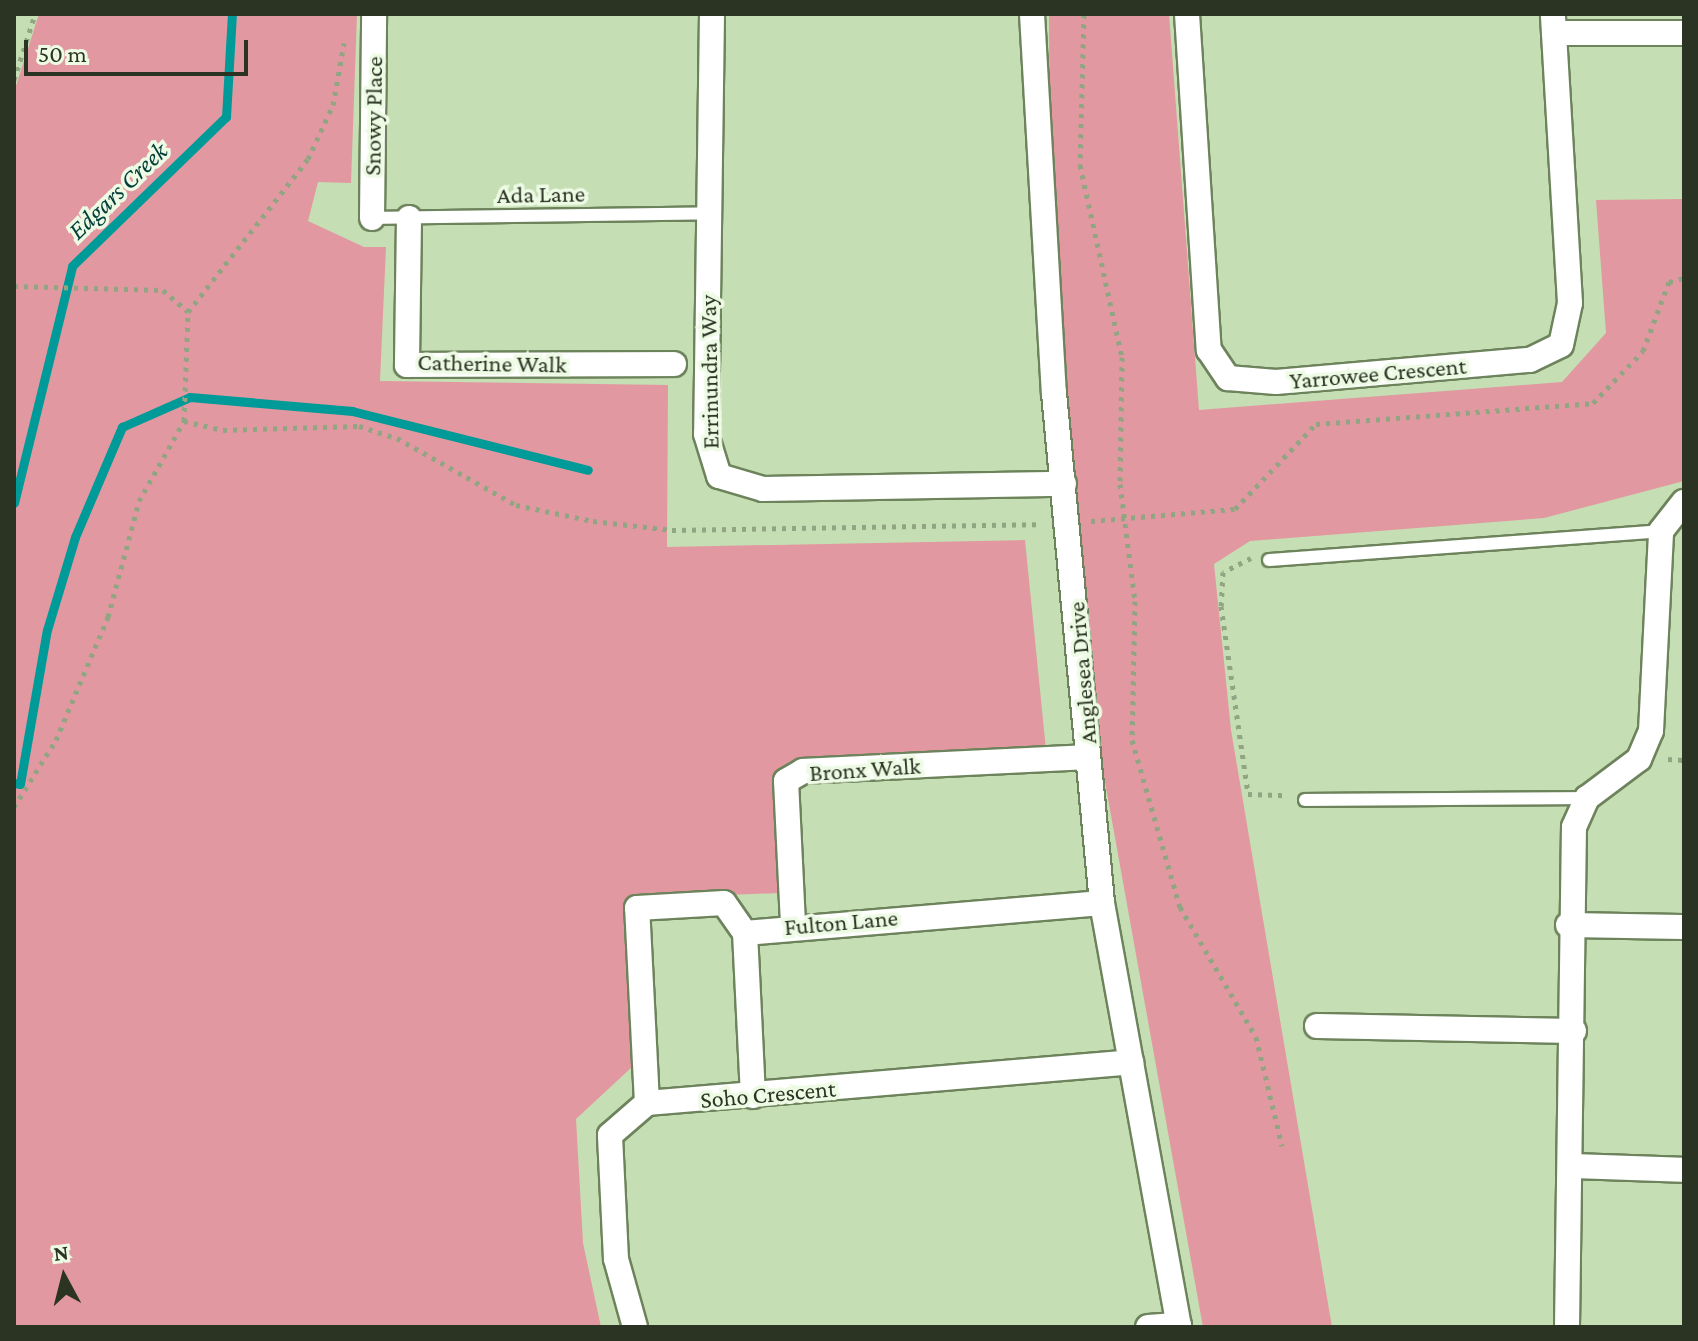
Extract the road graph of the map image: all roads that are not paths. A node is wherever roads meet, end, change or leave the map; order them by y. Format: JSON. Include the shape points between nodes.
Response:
{"nodes":[{"id":1,"x":374,"y":14,"type":"edge"},
{"id":2,"x":712,"y":14,"type":"edge"},
{"id":3,"x":1032,"y":14,"type":"edge"},
{"id":4,"x":1187,"y":14,"type":"edge"},
{"id":5,"x":1553,"y":23,"type":"edge"},
{"id":6,"x":1684,"y":33,"type":"edge"},
{"id":7,"x":710,"y":213,"type":"junction"},
{"id":8,"x":372,"y":218,"type":"joint"},
{"id":9,"x":409,"y":218,"type":"junction"},
{"id":10,"x":674,"y":364,"type":"dead end"},
{"id":11,"x":1064,"y":484,"type":"junction"},
{"id":12,"x":1684,"y":502,"type":"edge"},
{"id":13,"x":1661,"y":531,"type":"junction"},
{"id":14,"x":1269,"y":560,"type":"road end"},
{"id":15,"x":1088,"y":757,"type":"junction"},
{"id":16,"x":1587,"y":798,"type":"junction"},
{"id":17,"x":1305,"y":800,"type":"road end"},
{"id":18,"x":1102,"y":903,"type":"junction"},
{"id":19,"x":793,"y":924,"type":"junction"},
{"id":20,"x":1568,"y":925,"type":"junction"},
{"id":21,"x":1684,"y":927,"type":"edge"},
{"id":22,"x":745,"y":933,"type":"junction"},
{"id":23,"x":1317,"y":1026,"type":"dead end"},
{"id":24,"x":1574,"y":1031,"type":"junction"},
{"id":25,"x":1131,"y":1062,"type":"junction"},
{"id":26,"x":753,"y":1096,"type":"junction"},
{"id":27,"x":647,"y":1103,"type":"junction"},
{"id":28,"x":1571,"y":1166,"type":"junction"},
{"id":29,"x":1684,"y":1170,"type":"edge"},
{"id":30,"x":1179,"y":1326,"type":"edge"},
{"id":31,"x":635,"y":1327,"type":"edge"},
{"id":32,"x":1148,"y":1327,"type":"edge"},
{"id":33,"x":1567,"y":1327,"type":"edge"}],
"edges":[{"from":1,"to":8,"type":"street","name":"Snowy Place"},
{"from":2,"to":7,"type":"street","name":"Errinundra Way"},
{"from":3,"to":11,"type":"street","name":"Anglesea Drive"},
{"from":4,"to":5,"type":"street","name":"Yarrowee Crescent","via":[[1205,331],[1215,366],[1247,381],[1530,360],[1561,345],[1570,303]]},
{"from":5,"to":6,"type":"street"},
{"from":7,"to":9,"type":"lane","name":"Ada Lane"},
{"from":7,"to":11,"type":"street","name":"Errinundra Way","via":[[706,434],[712,466],[728,484]]},
{"from":8,"to":9,"type":"lane","name":"Ada Lane"},
{"from":9,"to":10,"type":"street","name":"Catherine Walk","via":[[407,365]]},
{"from":11,"to":15,"type":"street","name":"Anglesea Drive"},
{"from":12,"to":13,"type":"street"},
{"from":13,"to":14,"type":"lane"},
{"from":13,"to":16,"type":"street","via":[[1651,731],[1639,759]]},
{"from":15,"to":18,"type":"street","name":"Anglesea Drive"},
{"from":15,"to":19,"type":"street","name":"Bronx Walk","via":[[803,771],[786,789]]},
{"from":16,"to":17,"type":"lane"},
{"from":16,"to":20,"type":"street","via":[[1574,827]]},
{"from":18,"to":19,"type":"street","name":"Fulton Lane"},
{"from":18,"to":25,"type":"street","name":"Anglesea Drive"},
{"from":19,"to":22,"type":"street","name":"Fulton Lane"},
{"from":20,"to":21,"type":"street"},
{"from":20,"to":24,"type":"street"},
{"from":22,"to":26,"type":"street"},
{"from":22,"to":27,"type":"street","via":[[724,903],[637,908]]},
{"from":23,"to":24,"type":"street"},
{"from":24,"to":28,"type":"street"},
{"from":25,"to":26,"type":"street","name":"Soho Crescent"},
{"from":25,"to":30,"type":"street","name":"Anglesea Drive"},
{"from":26,"to":27,"type":"street","name":"Soho Crescent"},
{"from":27,"to":31,"type":"street","via":[[610,1135],[616,1259]]},
{"from":28,"to":29,"type":"street"},
{"from":28,"to":33,"type":"street"},
{"from":30,"to":32,"type":"street"}]}
